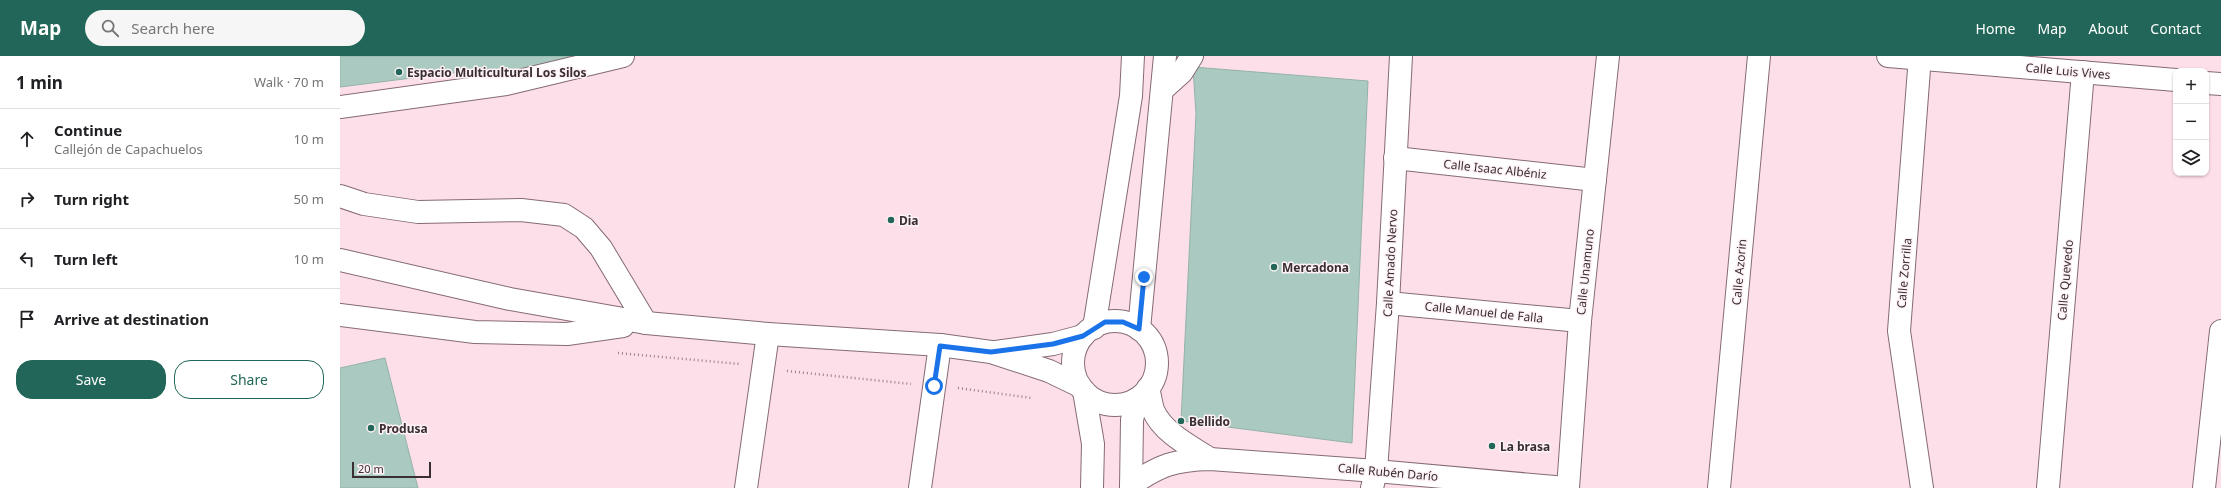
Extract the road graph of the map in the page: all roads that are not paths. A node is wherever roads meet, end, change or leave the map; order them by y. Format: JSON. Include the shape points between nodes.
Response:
{"nodes":[{"id":1,"x":623,"y":56,"type":"edge"},
{"id":2,"x":1133,"y":56,"type":"edge"},
{"id":3,"x":1165,"y":56,"type":"edge"},
{"id":4,"x":1192,"y":56,"type":"edge"},
{"id":5,"x":1402,"y":56,"type":"edge"},
{"id":6,"x":1608,"y":56,"type":"edge"},
{"id":7,"x":1759,"y":56,"type":"edge"},
{"id":8,"x":1888,"y":56,"type":"edge"},
{"id":9,"x":1921,"y":57,"type":"edge"},
{"id":10,"x":2083,"y":72,"type":"junction"},
{"id":11,"x":2173,"y":80,"type":"edge"},
{"id":12,"x":2209,"y":82,"type":"edge"},
{"id":13,"x":2221,"y":84,"type":"edge"},
{"id":14,"x":1162,"y":90,"type":"junction"},
{"id":15,"x":340,"y":107,"type":"edge"},
{"id":16,"x":1395,"y":158,"type":"junction"},
{"id":17,"x":1595,"y":180,"type":"junction"},
{"id":18,"x":340,"y":196,"type":"edge"},
{"id":19,"x":340,"y":260,"type":"edge"},
{"id":20,"x":1388,"y":303,"type":"junction"},
{"id":21,"x":340,"y":315,"type":"edge"},
{"id":22,"x":1580,"y":322,"type":"junction"},
{"id":23,"x":646,"y":323,"type":"junction"},
{"id":24,"x":1139,"y":329,"type":"junction"},
{"id":25,"x":2221,"y":331,"type":"edge"},
{"id":26,"x":1088,"y":332,"type":"junction"},
{"id":27,"x":768,"y":334,"type":"junction"},
{"id":28,"x":940,"y":346,"type":"junction"},
{"id":29,"x":991,"y":352,"type":"junction"},
{"id":30,"x":1082,"y":389,"type":"junction"},
{"id":31,"x":1142,"y":394,"type":"junction"},
{"id":32,"x":1210,"y":459,"type":"junction"},
{"id":33,"x":1374,"y":479,"type":"edge"},
{"id":34,"x":1131,"y":486,"type":"edge"},
{"id":35,"x":746,"y":488,"type":"edge"},
{"id":36,"x":920,"y":488,"type":"edge"},
{"id":37,"x":1092,"y":488,"type":"edge"},
{"id":38,"x":1567,"y":488,"type":"edge"},
{"id":39,"x":1718,"y":488,"type":"edge"},
{"id":40,"x":1922,"y":488,"type":"edge"},
{"id":41,"x":2048,"y":488,"type":"edge"},
{"id":42,"x":2204,"y":488,"type":"edge"}],
"edges":[{"from":1,"to":15,"type":"street","via":[[506,84]]},
{"from":2,"to":26,"type":"street","via":[[1131,96]]},
{"from":3,"to":14,"type":"street"},
{"from":4,"to":14,"type":"street","via":[[1182,72]]},
{"from":5,"to":16,"type":"street","name":"Calle Amado Nervo"},
{"from":6,"to":17,"type":"street","name":"Calle Unamuno"},
{"from":7,"to":39,"type":"street","name":"Calle Azorin"},
{"from":8,"to":9,"type":"street","name":"Calle Luis Vives"},
{"from":9,"to":10,"type":"street","name":"Calle Luis Vives"},
{"from":9,"to":40,"type":"street","name":"Calle Zorrilla","via":[[1899,331]]},
{"from":10,"to":11,"type":"street","name":"Calle Luis Vives"},
{"from":10,"to":41,"type":"street","name":"Calle Quevedo"},
{"from":12,"to":13,"type":"street"},
{"from":14,"to":24,"type":"street"},
{"from":16,"to":17,"type":"street","name":"Calle Isaac Albéniz"},
{"from":16,"to":20,"type":"street","name":"Calle Amado Nervo"},
{"from":17,"to":22,"type":"street","name":"Calle Unamuno"},
{"from":18,"to":23,"type":"street","via":[[364,204],[418,212],[521,210],[564,215],[584,228],[601,248]]},
{"from":19,"to":23,"type":"street","via":[[510,299]]},
{"from":20,"to":22,"type":"street","name":"Calle Manuel de Falla"},
{"from":20,"to":33,"type":"street","name":"Calle Amado Nervo"},
{"from":21,"to":23,"type":"street","via":[[491,333],[567,334]]},
{"from":22,"to":38,"type":"street","name":"Calle Unamuno"},
{"from":23,"to":27,"type":"street"},
{"from":24,"to":26,"type":"street","via":[[1131,324],[1114,321],[1105,322]]},
{"from":24,"to":31,"type":"street","via":[[1148,337],[1156,354],[1156,372]]},
{"from":25,"to":42,"type":"street"},
{"from":26,"to":29,"type":"street","via":[[1053,344]]},
{"from":26,"to":30,"type":"street","via":[[1076,347],[1073,360],[1074,374]]},
{"from":27,"to":28,"type":"street"},
{"from":27,"to":35,"type":"street"},
{"from":28,"to":29,"type":"street"},
{"from":28,"to":36,"type":"street"},
{"from":29,"to":30,"type":"street","via":[[1049,371]]},
{"from":30,"to":31,"type":"street","via":[[1095,400],[1109,404],[1123,404]]},
{"from":30,"to":37,"type":"street","via":[[1093,444]]},
{"from":31,"to":32,"type":"street","via":[[1173,434]]},
{"from":31,"to":34,"type":"street","via":[[1132,420]]},
{"from":32,"to":33,"type":"street","name":"Calle Rubén Darío"},
{"from":32,"to":34,"type":"street","name":"Calle Rubén Darío","via":[[1163,465]]},
{"from":33,"to":38,"type":"street","name":"Calle Rubén Darío"}]}
